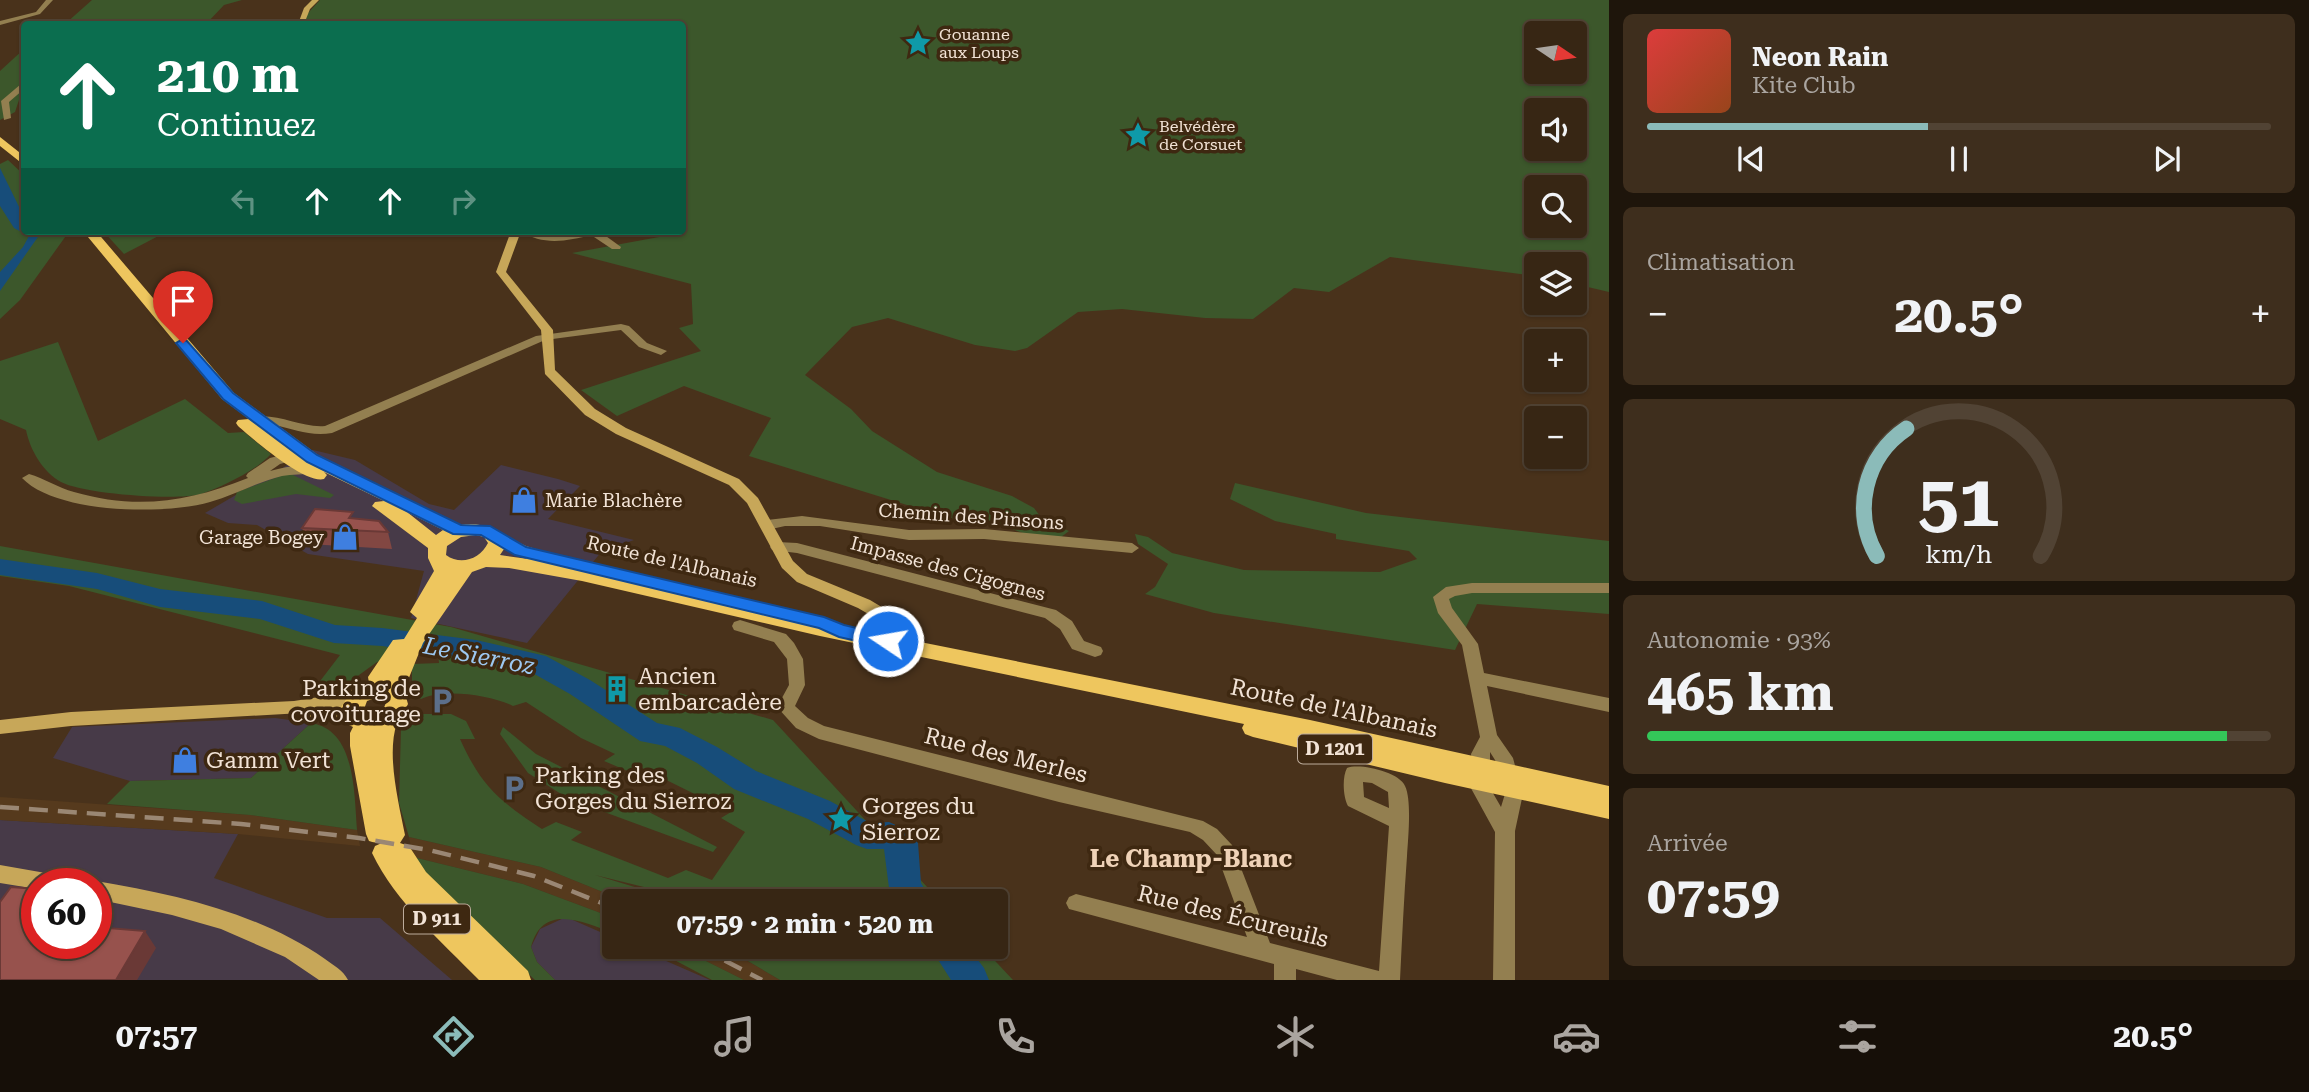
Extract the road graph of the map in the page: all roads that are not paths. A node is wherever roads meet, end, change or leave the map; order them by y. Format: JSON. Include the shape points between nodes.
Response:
{"nodes":[{"id":1,"x":50,"y":0,"type":"edge"},
{"id":2,"x":316,"y":0,"type":"edge"},
{"id":3,"x":301,"y":21,"type":"edge"},
{"id":4,"x":0,"y":23,"type":"edge"},
{"id":5,"x":21,"y":88,"type":"edge"},
{"id":6,"x":2,"y":121,"type":"edge"},
{"id":7,"x":0,"y":133,"type":"edge"},
{"id":8,"x":0,"y":140,"type":"edge"},
{"id":9,"x":21,"y":151,"type":"edge"},
{"id":10,"x":21,"y":159,"type":"edge"},
{"id":11,"x":93,"y":235,"type":"edge"},
{"id":12,"x":515,"y":235,"type":"edge"},
{"id":13,"x":535,"y":235,"type":"edge"},
{"id":14,"x":577,"y":235,"type":"edge"},
{"id":15,"x":598,"y":235,"type":"edge"},
{"id":16,"x":616,"y":247,"type":"dead end"},
{"id":17,"x":544,"y":338,"type":"junction"},
{"id":18,"x":661,"y":351,"type":"dead end"},
{"id":19,"x":228,"y":396,"type":"junction"},
{"id":20,"x":258,"y":420,"type":"junction"},
{"id":21,"x":286,"y":456,"type":"junction"},
{"id":22,"x":309,"y":470,"type":"junction"},
{"id":23,"x":29,"y":478,"type":"dead end"},
{"id":24,"x":353,"y":481,"type":"junction"},
{"id":25,"x":232,"y":490,"type":"junction"},
{"id":26,"x":767,"y":525,"type":"junction"},
{"id":27,"x":459,"y":531,"type":"junction"},
{"id":28,"x":495,"y":537,"type":"junction"},
{"id":29,"x":777,"y":547,"type":"junction"},
{"id":30,"x":1132,"y":548,"type":"dead end"},
{"id":31,"x":440,"y":554,"type":"junction"},
{"id":32,"x":475,"y":564,"type":"junction"},
{"id":33,"x":1609,"y":588,"type":"edge"},
{"id":34,"x":426,"y":612,"type":"junction"},
{"id":35,"x":740,"y":626,"type":"dead end"},
{"id":36,"x":839,"y":631,"type":"junction"},
{"id":37,"x":888,"y":641,"type":"junction"},
{"id":38,"x":1095,"y":651,"type":"dead end"},
{"id":39,"x":1477,"y":678,"type":"junction"},
{"id":40,"x":387,"y":690,"type":"junction"},
{"id":41,"x":1174,"y":702,"type":"junction"},
{"id":42,"x":1609,"y":705,"type":"edge"},
{"id":43,"x":366,"y":713,"type":"junction"},
{"id":44,"x":0,"y":729,"type":"edge"},
{"id":45,"x":1489,"y":737,"type":"junction"},
{"id":46,"x":1496,"y":779,"type":"junction"},
{"id":47,"x":1609,"y":796,"type":"edge"},
{"id":48,"x":1609,"y":809,"type":"edge"},
{"id":49,"x":1399,"y":822,"type":"dead end"},
{"id":50,"x":1505,"y":831,"type":"junction"},
{"id":51,"x":389,"y":844,"type":"junction"},
{"id":52,"x":0,"y":874,"type":"edge"},
{"id":53,"x":21,"y":878,"type":"edge"},
{"id":54,"x":112,"y":893,"type":"edge"},
{"id":55,"x":1076,"y":903,"type":"dead end"},
{"id":56,"x":1262,"y":950,"type":"junction"},
{"id":57,"x":1285,"y":955,"type":"junction"},
{"id":58,"x":337,"y":980,"type":"edge"},
{"id":59,"x":497,"y":980,"type":"edge"},
{"id":60,"x":518,"y":980,"type":"edge"},
{"id":61,"x":1285,"y":980,"type":"edge"},
{"id":62,"x":1376,"y":980,"type":"edge"},
{"id":63,"x":1389,"y":980,"type":"edge"},
{"id":64,"x":1504,"y":980,"type":"edge"}],
"edges":[{"from":1,"to":4,"type":"street","via":[[30,16]]},
{"from":2,"to":3,"type":"street"},
{"from":5,"to":6,"type":"street","via":[[5,101]]},
{"from":7,"to":9,"type":"main road"},
{"from":8,"to":10,"type":"main road"},
{"from":11,"to":19,"type":"main road"},
{"from":12,"to":17,"type":"street","via":[[501,272],[538,316],[547,330]]},
{"from":13,"to":14,"type":"street","via":[[558,240]]},
{"from":15,"to":16,"type":"street"},
{"from":17,"to":18,"type":"street","via":[[625,328],[643,345]]},
{"from":17,"to":20,"type":"street","via":[[327,430],[301,429],[276,419]]},
{"from":17,"to":26,"type":"street","via":[[549,371],[590,412],[621,431],[734,482],[753,501]]},
{"from":19,"to":20,"type":"main road"},
{"from":19,"to":21,"type":"main road","via":[[241,420]]},
{"from":20,"to":24,"type":"main road","via":[[312,459]]},
{"from":21,"to":22,"type":"main road"},
{"from":21,"to":24,"type":"street","via":[[296,454]]},
{"from":21,"to":25,"type":"street"},
{"from":22,"to":25,"type":"street","via":[[275,473]]},
{"from":22,"to":31,"type":"main road","via":[[396,513]]},
{"from":23,"to":25,"type":"street","via":[[48,490],[130,504],[173,505]]},
{"from":24,"to":27,"type":"main road"},
{"from":26,"to":29,"type":"street"},
{"from":26,"to":30,"type":"street","name":"Chemin des Pinsons","via":[[810,520],[911,535],[979,533]]},
{"from":27,"to":28,"type":"main road","name":"Route de l'Albanais","via":[[484,530]]},
{"from":27,"to":31,"type":"main road","via":[[450,534]]},
{"from":28,"to":32,"type":"main road","via":[[495,550]]},
{"from":28,"to":36,"type":"main road","name":"Route de l'Albanais","number":"D 1201","via":[[521,551],[824,623]]},
{"from":29,"to":37,"type":"street","via":[[802,578],[889,619]]},
{"from":29,"to":38,"type":"street","name":"Impasse des Cigognes","via":[[797,548],[1050,614],[1066,625],[1078,645]]},
{"from":31,"to":32,"type":"main road","name":"Route de l'Albanais"},
{"from":31,"to":34,"type":"main road","via":[[444,572]]},
{"from":32,"to":34,"type":"main road"},
{"from":32,"to":36,"type":"main road","name":"Route de l'Albanais","number":"D 1201","via":[[509,562],[582,575]]},
{"from":33,"to":39,"type":"street","via":[[1472,588],[1441,597],[1444,609],[1470,644]]},
{"from":34,"to":40,"type":"main road","via":[[399,657],[398,671]]},
{"from":35,"to":56,"type":"street","name":"Rue des Merles","via":[[780,638],[788,647],[795,659],[797,685],[786,707],[819,732],[1204,830],[1225,851]]},
{"from":36,"to":37,"type":"main road","name":"Route de l'Albanais","number":"D 1201"},
{"from":37,"to":41,"type":"main road","name":"Route de l'Albanais","number":"D 1201"},
{"from":39,"to":42,"type":"street"},
{"from":39,"to":45,"type":"street"},
{"from":40,"to":43,"type":"main road","via":[[367,691]]},
{"from":40,"to":43,"type":"main road","via":[[398,701],[397,707]]},
{"from":41,"to":46,"type":"main road","name":"Route de l'Albanais","number":"D 1201","via":[[1289,724]]},
{"from":41,"to":46,"type":"main road","name":"Route de l'Albanais","number":"D 1201","via":[[1205,716],[1384,760]]},
{"from":43,"to":44,"type":"street","via":[[294,708],[99,718]]},
{"from":43,"to":51,"type":"main road","number":"D 911","via":[[361,746]]},
{"from":45,"to":46,"type":"street","via":[[1504,758]]},
{"from":45,"to":46,"type":"street","via":[[1480,754]]},
{"from":46,"to":47,"type":"main road"},
{"from":46,"to":48,"type":"main road","name":"Route de l'Albanais","number":"D 1201"},
{"from":46,"to":50,"type":"street"},
{"from":46,"to":50,"type":"street"},
{"from":49,"to":63,"type":"street"},
{"from":50,"to":64,"type":"street"},
{"from":51,"to":59,"type":"main road","number":"D 911","via":[[406,887]]},
{"from":51,"to":60,"type":"main road","number":"D 911","via":[[417,880]]},
{"from":52,"to":53,"type":"street"},
{"from":54,"to":58,"type":"street","via":[[204,913],[292,950]]},
{"from":55,"to":56,"type":"street","name":"Rue des Écureuils"},
{"from":56,"to":57,"type":"street","name":"Rue des Écureuils"},
{"from":57,"to":61,"type":"street"},
{"from":57,"to":62,"type":"street","name":"Rue des Écureuils"}]}
